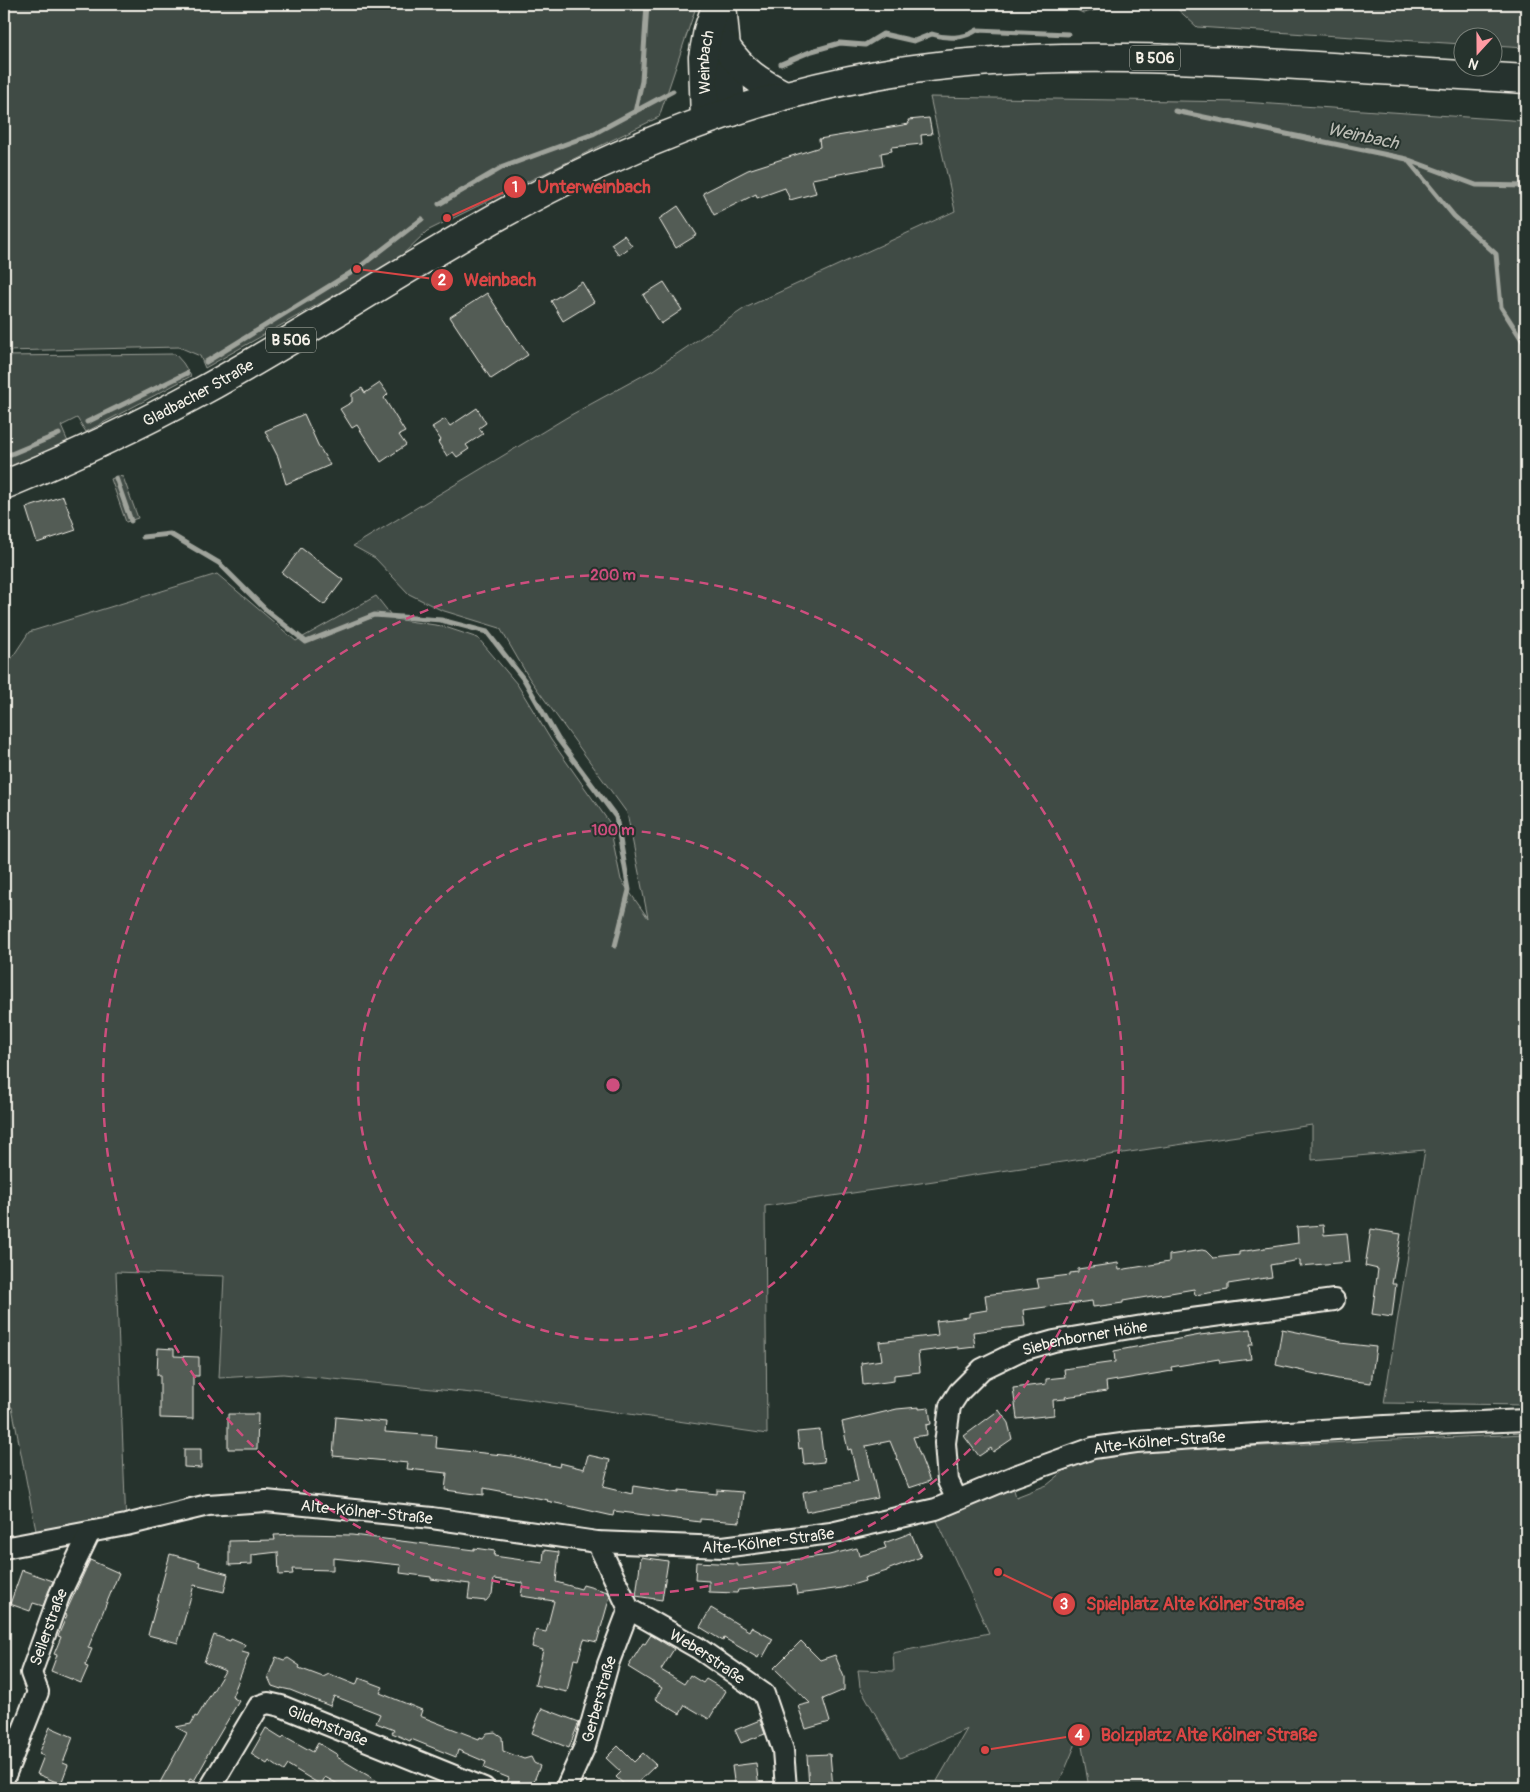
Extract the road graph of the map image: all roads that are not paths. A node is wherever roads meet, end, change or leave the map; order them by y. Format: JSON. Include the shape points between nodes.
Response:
{"nodes":[{"id":1,"x":717,"y":4,"type":"edge"},
{"id":2,"x":722,"y":4,"type":"edge"},
{"id":3,"x":725,"y":46,"type":"junction"},
{"id":4,"x":1526,"y":79,"type":"edge"},
{"id":5,"x":786,"y":95,"type":"junction"},
{"id":6,"x":732,"y":112,"type":"junction"},
{"id":7,"x":705,"y":121,"type":"junction"},
{"id":8,"x":4,"y":485,"type":"edge"},
{"id":9,"x":1334,"y":1300,"type":"dead end"},
{"id":10,"x":1526,"y":1420,"type":"edge"},
{"id":11,"x":957,"y":1500,"type":"junction"},
{"id":12,"x":90,"y":1532,"type":"junction"},
{"id":13,"x":597,"y":1542,"type":"junction"},
{"id":14,"x":4,"y":1548,"type":"edge"},
{"id":15,"x":629,"y":1609,"type":"junction"},
{"id":16,"x":4,"y":1778,"type":"edge"},
{"id":17,"x":210,"y":1788,"type":"edge"},
{"id":18,"x":484,"y":1788,"type":"edge"},
{"id":19,"x":566,"y":1788,"type":"edge"},
{"id":20,"x":786,"y":1788,"type":"edge"}],
"edges":[{"from":1,"to":7,"type":"main road","name":"Weinbach","via":[[703,57]]},
{"from":2,"to":3,"type":"main road","name":"Weinbach"},
{"from":3,"to":5,"type":"main road","name":"Weinbach","via":[[748,73]]},
{"from":3,"to":6,"type":"main road","name":"Weinbach"},
{"from":4,"to":5,"type":"main road","number":"B 506","via":[[1173,58],[1052,58],[975,62],[904,71]]},
{"from":5,"to":6,"type":"main road","number":"B 506"},
{"from":6,"to":7,"type":"main road","number":"B 506"},
{"from":7,"to":8,"type":"main road","name":"Gladbacher Straße","number":"B 506","via":[[543,192],[206,389],[114,438]]},
{"from":9,"to":11,"type":"street","name":"Siebenborner Höhe","via":[[1054,1341],[1018,1350],[982,1369],[950,1406],[945,1443],[948,1481]]},
{"from":10,"to":11,"type":"street","name":"Alte-Kölner-Straße","via":[[1224,1436],[1093,1448]]},
{"from":11,"to":13,"type":"street","name":"Alte-Kölner-Straße","via":[[936,1509],[832,1533],[723,1547]]},
{"from":12,"to":13,"type":"street","name":"Alte-Kölner-Straße","via":[[208,1505],[266,1501],[432,1518]]},
{"from":12,"to":14,"type":"street","name":"Alte-Kölner-Straße"},
{"from":12,"to":16,"type":"street","name":"Seilerstraße","via":[[59,1596],[31,1673],[38,1692]]},
{"from":13,"to":15,"type":"street"},
{"from":15,"to":19,"type":"street","name":"Gerberstraße","via":[[608,1664],[585,1746]]},
{"from":15,"to":20,"type":"street","name":"Weberstraße","via":[[698,1648],[764,1694],[783,1750]]},
{"from":17,"to":18,"type":"street","name":"Gildenstraße","via":[[259,1706],[268,1703]]}]}
